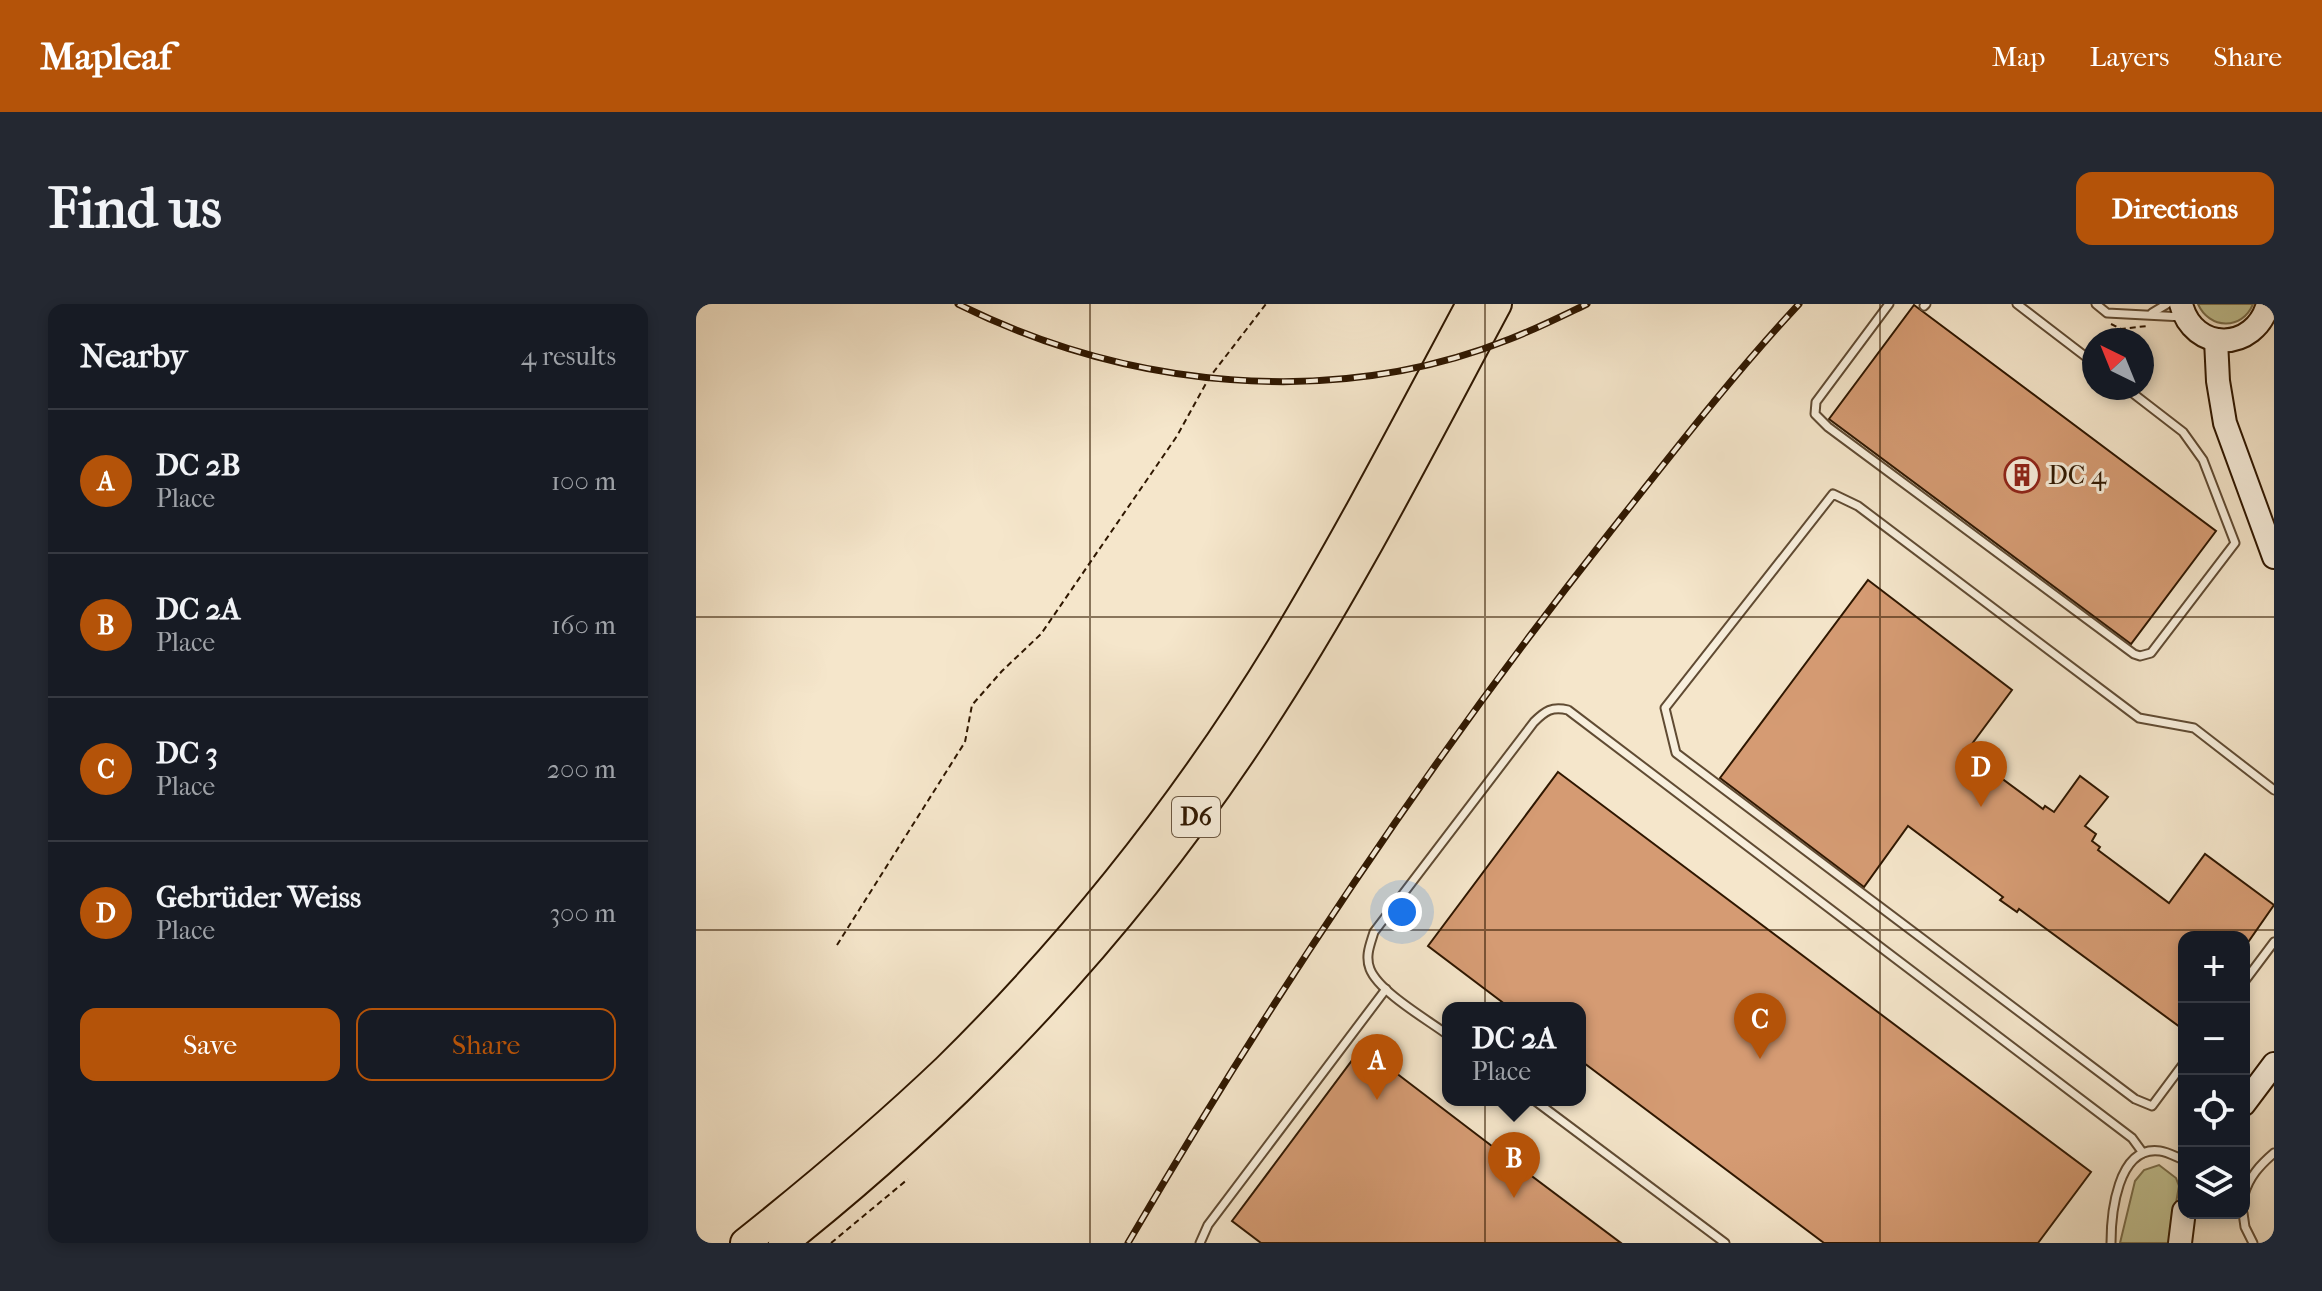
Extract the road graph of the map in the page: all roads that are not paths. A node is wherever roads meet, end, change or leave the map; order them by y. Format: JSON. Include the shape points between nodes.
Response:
{"nodes":[{"id":1,"x":1471,"y":304,"type":"edge"},
{"id":2,"x":1497,"y":304,"type":"edge"},
{"id":3,"x":1889,"y":304,"type":"edge"},
{"id":4,"x":2017,"y":304,"type":"edge"},
{"id":5,"x":2096,"y":304,"type":"edge"},
{"id":6,"x":2167,"y":304,"type":"edge"},
{"id":7,"x":2183,"y":310,"type":"edge"},
{"id":8,"x":2152,"y":313,"type":"junction"},
{"id":9,"x":2268,"y":314,"type":"edge"},
{"id":10,"x":2216,"y":340,"type":"junction"},
{"id":11,"x":2082,"y":354,"type":"edge"},
{"id":12,"x":2142,"y":400,"type":"edge"},
{"id":13,"x":2251,"y":495,"type":"junction"},
{"id":14,"x":2274,"y":526,"type":"edge"},
{"id":15,"x":2274,"y":557,"type":"edge"},
{"id":16,"x":2274,"y":790,"type":"edge"},
{"id":17,"x":2274,"y":942,"type":"edge"},
{"id":18,"x":2250,"y":974,"type":"edge"},
{"id":19,"x":1386,"y":989,"type":"junction"},
{"id":20,"x":1442,"y":1031,"type":"edge"},
{"id":21,"x":2274,"y":1064,"type":"edge"},
{"id":22,"x":2178,"y":1071,"type":"edge"},
{"id":23,"x":2250,"y":1096,"type":"edge"},
{"id":24,"x":1542,"y":1106,"type":"edge"},
{"id":25,"x":2143,"y":1153,"type":"junction"},
{"id":26,"x":2274,"y":1153,"type":"edge"},
{"id":27,"x":2178,"y":1158,"type":"edge"},
{"id":28,"x":2250,"y":1179,"type":"edge"},
{"id":29,"x":2183,"y":1219,"type":"edge"},
{"id":30,"x":2244,"y":1219,"type":"edge"},
{"id":31,"x":745,"y":1243,"type":"edge"},
{"id":32,"x":783,"y":1243,"type":"edge"},
{"id":33,"x":1200,"y":1243,"type":"edge"},
{"id":34,"x":1725,"y":1243,"type":"edge"},
{"id":35,"x":2111,"y":1243,"type":"edge"},
{"id":36,"x":2180,"y":1243,"type":"edge"},
{"id":37,"x":2253,"y":1243,"type":"edge"}],
"edges":[{"from":1,"to":31,"type":"highway","number":"D6","via":[[1280,650],[1135,857],[946,1069]]},
{"from":2,"to":32,"type":"highway","number":"D6","via":[[1348,579],[1205,804],[1025,1022],[962,1087]]},
{"from":3,"to":12,"type":"lane","via":[[1816,402],[1815,414],[2140,656],[2151,653],[2235,543],[2203,460],[2183,432]]},
{"from":4,"to":11,"type":"lane"},
{"from":5,"to":8,"type":"lane","via":[[2107,313]]},
{"from":6,"to":8,"type":"lane"},
{"from":7,"to":8,"type":"lane"},
{"from":7,"to":10,"type":"main road","via":[[2201,334]]},
{"from":9,"to":10,"type":"main road","via":[[2245,335]]},
{"from":10,"to":13,"type":"main road","via":[[2225,423]]},
{"from":13,"to":14,"type":"main road"},
{"from":13,"to":15,"type":"main road"},
{"from":16,"to":22,"type":"lane","via":[[2194,728],[2139,718],[1858,506],[1833,494],[1665,708],[1676,753],[2135,1099],[2152,1106]]},
{"from":17,"to":18,"type":"lane"},
{"from":19,"to":20,"type":"lane"},
{"from":19,"to":25,"type":"lane","via":[[1371,971],[1367,952],[1374,932],[1534,722],[1547,709],[1558,707],[2132,1138]]},
{"from":19,"to":33,"type":"lane","via":[[1208,1225]]},
{"from":21,"to":23,"type":"main road"},
{"from":24,"to":34,"type":"lane"},
{"from":25,"to":27,"type":"lane","via":[[2157,1150]]},
{"from":25,"to":35,"type":"lane","via":[[2128,1165],[2115,1194]]},
{"from":26,"to":28,"type":"lane"},
{"from":29,"to":36,"type":"main road"},
{"from":30,"to":37,"type":"lane"}]}
